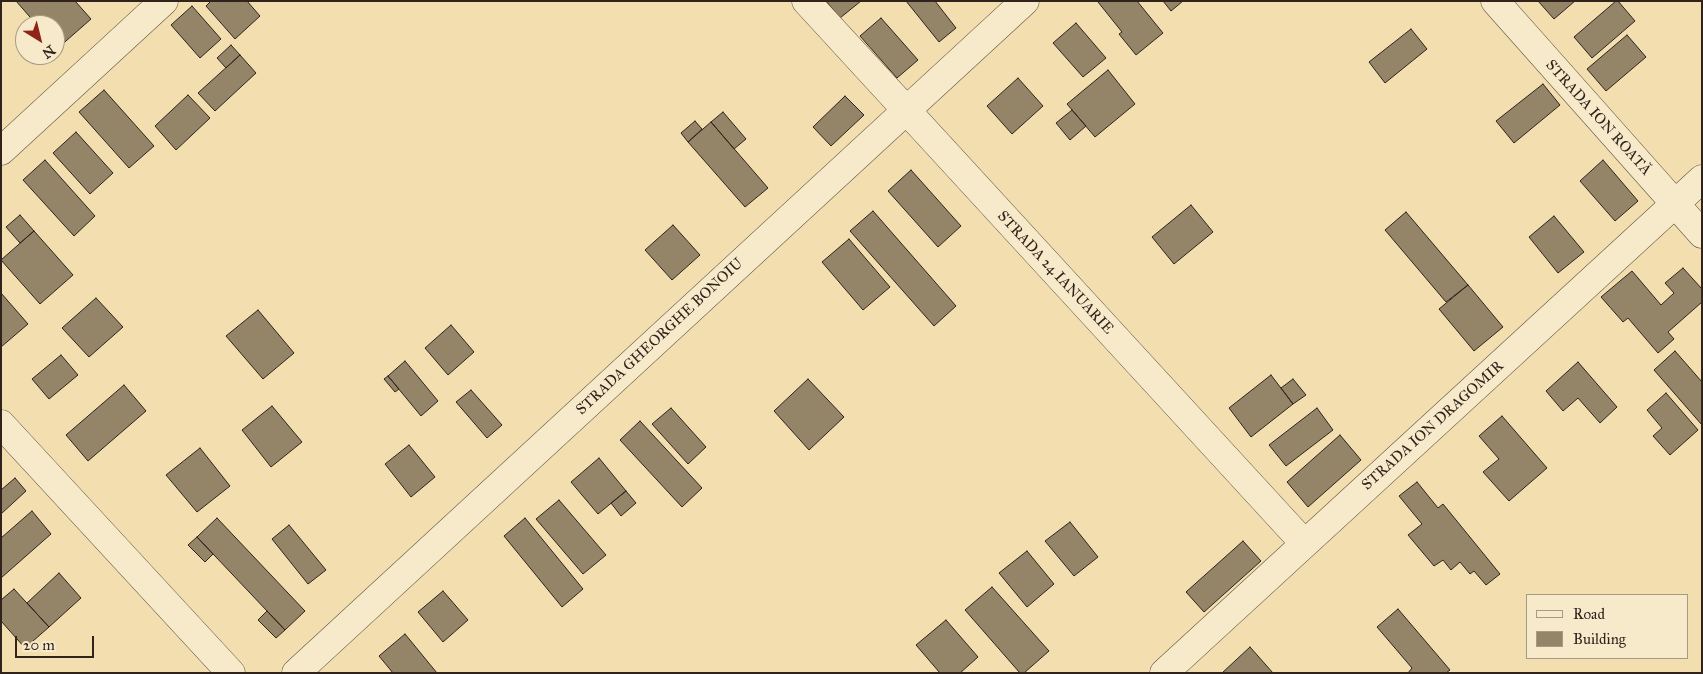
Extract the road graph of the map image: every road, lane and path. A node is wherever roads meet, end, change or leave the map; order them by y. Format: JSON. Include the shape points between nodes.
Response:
{"nodes":[{"id":1,"x":164,"y":1,"type":"edge"},
{"id":2,"x":806,"y":1,"type":"edge"},
{"id":3,"x":1025,"y":1,"type":"edge"},
{"id":4,"x":1495,"y":1,"type":"edge"},
{"id":5,"x":905,"y":110,"type":"junction"},
{"id":6,"x":1,"y":151,"type":"edge"},
{"id":7,"x":1702,"y":179,"type":"edge"},
{"id":8,"x":1675,"y":204,"type":"junction"},
{"id":9,"x":1702,"y":234,"type":"edge"},
{"id":10,"x":1,"y":424,"type":"edge"},
{"id":11,"x":1304,"y":543,"type":"junction"},
{"id":12,"x":231,"y":673,"type":"edge"},
{"id":13,"x":296,"y":673,"type":"edge"},
{"id":14,"x":1164,"y":673,"type":"edge"}],
"edges":[{"from":1,"to":6,"type":"street"},
{"from":2,"to":5,"type":"street","name":"STRADA 24 IANUARIE"},
{"from":3,"to":5,"type":"street","name":"STRADA GHEORGHE BONOIU"},
{"from":4,"to":8,"type":"street","name":"STRADA ION ROATĂ"},
{"from":5,"to":11,"type":"street","name":"STRADA 24 IANUARIE"},
{"from":5,"to":13,"type":"street","name":"STRADA GHEORGHE BONOIU"},
{"from":7,"to":8,"type":"street","name":"STRADA ION DRAGOMIR"},
{"from":8,"to":9,"type":"street","name":"STRADA ION ROATĂ"},
{"from":8,"to":11,"type":"street","name":"STRADA ION DRAGOMIR"},
{"from":10,"to":12,"type":"street"},
{"from":11,"to":14,"type":"street","name":"STRADA ION DRAGOMIR"}]}
